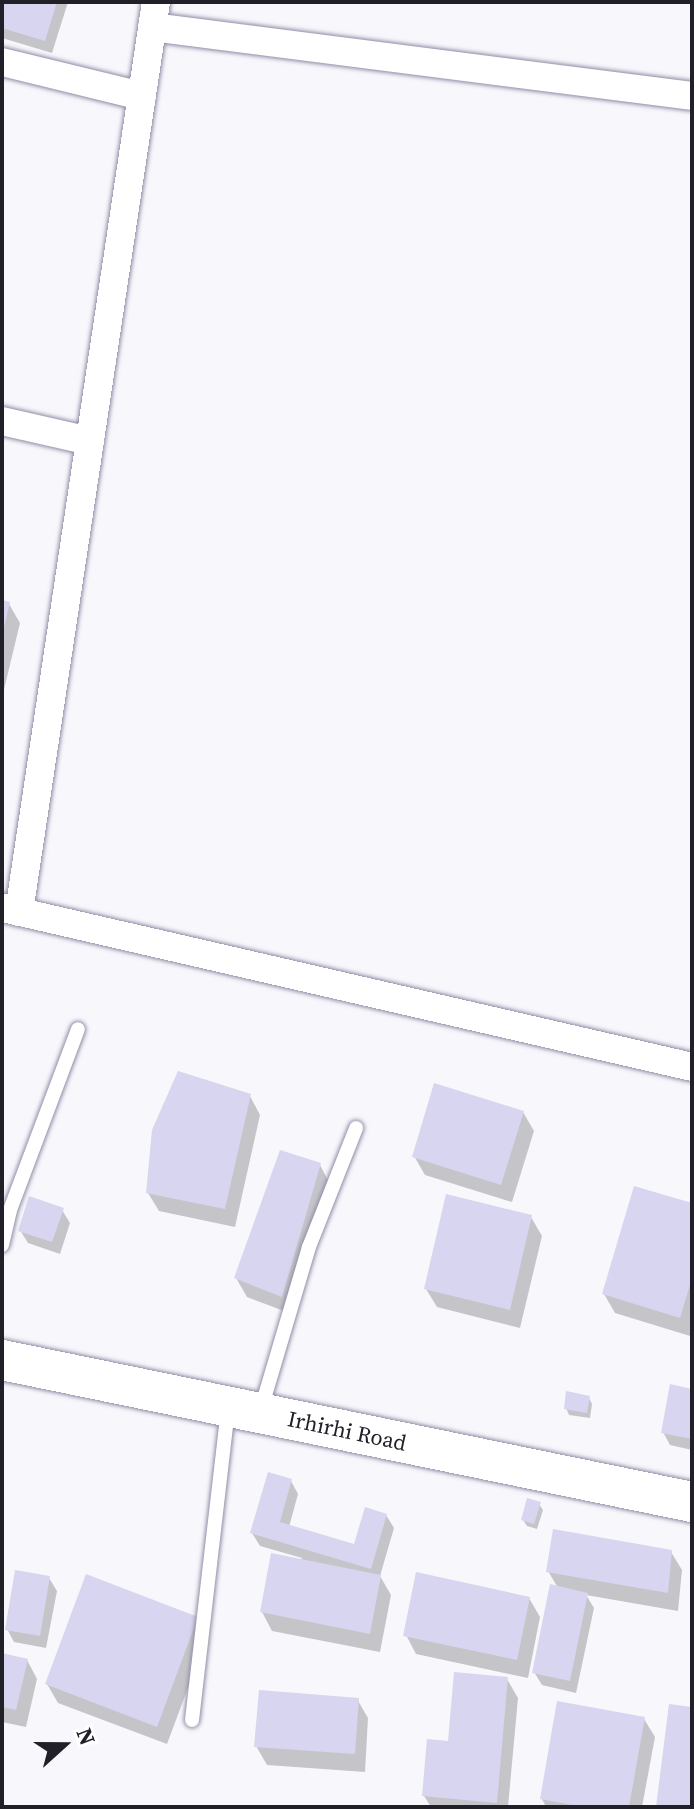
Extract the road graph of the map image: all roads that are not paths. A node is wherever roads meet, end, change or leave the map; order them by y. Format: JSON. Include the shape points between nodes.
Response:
{"nodes":[{"id":1,"x":154,"y":14,"type":"edge"},
{"id":2,"x":2,"y":62,"type":"edge"},
{"id":3,"x":142,"y":96,"type":"junction"},
{"id":4,"x":692,"y":96,"type":"edge"},
{"id":5,"x":2,"y":421,"type":"edge"},
{"id":6,"x":90,"y":441,"type":"junction"},
{"id":7,"x":11,"y":910,"type":"edge"},
{"id":8,"x":78,"y":1029,"type":"dead end"},
{"id":9,"x":692,"y":1067,"type":"edge"},
{"id":10,"x":356,"y":1128,"type":"dead end"},
{"id":11,"x":2,"y":1245,"type":"edge"},
{"id":12,"x":2,"y":1360,"type":"edge"},
{"id":13,"x":244,"y":1410,"type":"junction"},
{"id":14,"x":692,"y":1502,"type":"edge"},
{"id":15,"x":192,"y":1720,"type":"dead end"}],
"edges":[{"from":1,"to":3,"type":"street"},
{"from":1,"to":4,"type":"street"},
{"from":2,"to":3,"type":"street"},
{"from":3,"to":6,"type":"street"},
{"from":5,"to":6,"type":"street"},
{"from":6,"to":7,"type":"street"},
{"from":7,"to":9,"type":"street"},
{"from":8,"to":11,"type":"lane","via":[[10,1210]]},
{"from":10,"to":13,"type":"lane"},
{"from":12,"to":13,"type":"street","name":"Irhirhi Road"},
{"from":13,"to":14,"type":"street","name":"Irhirhi Road"},
{"from":13,"to":15,"type":"lane"}]}
